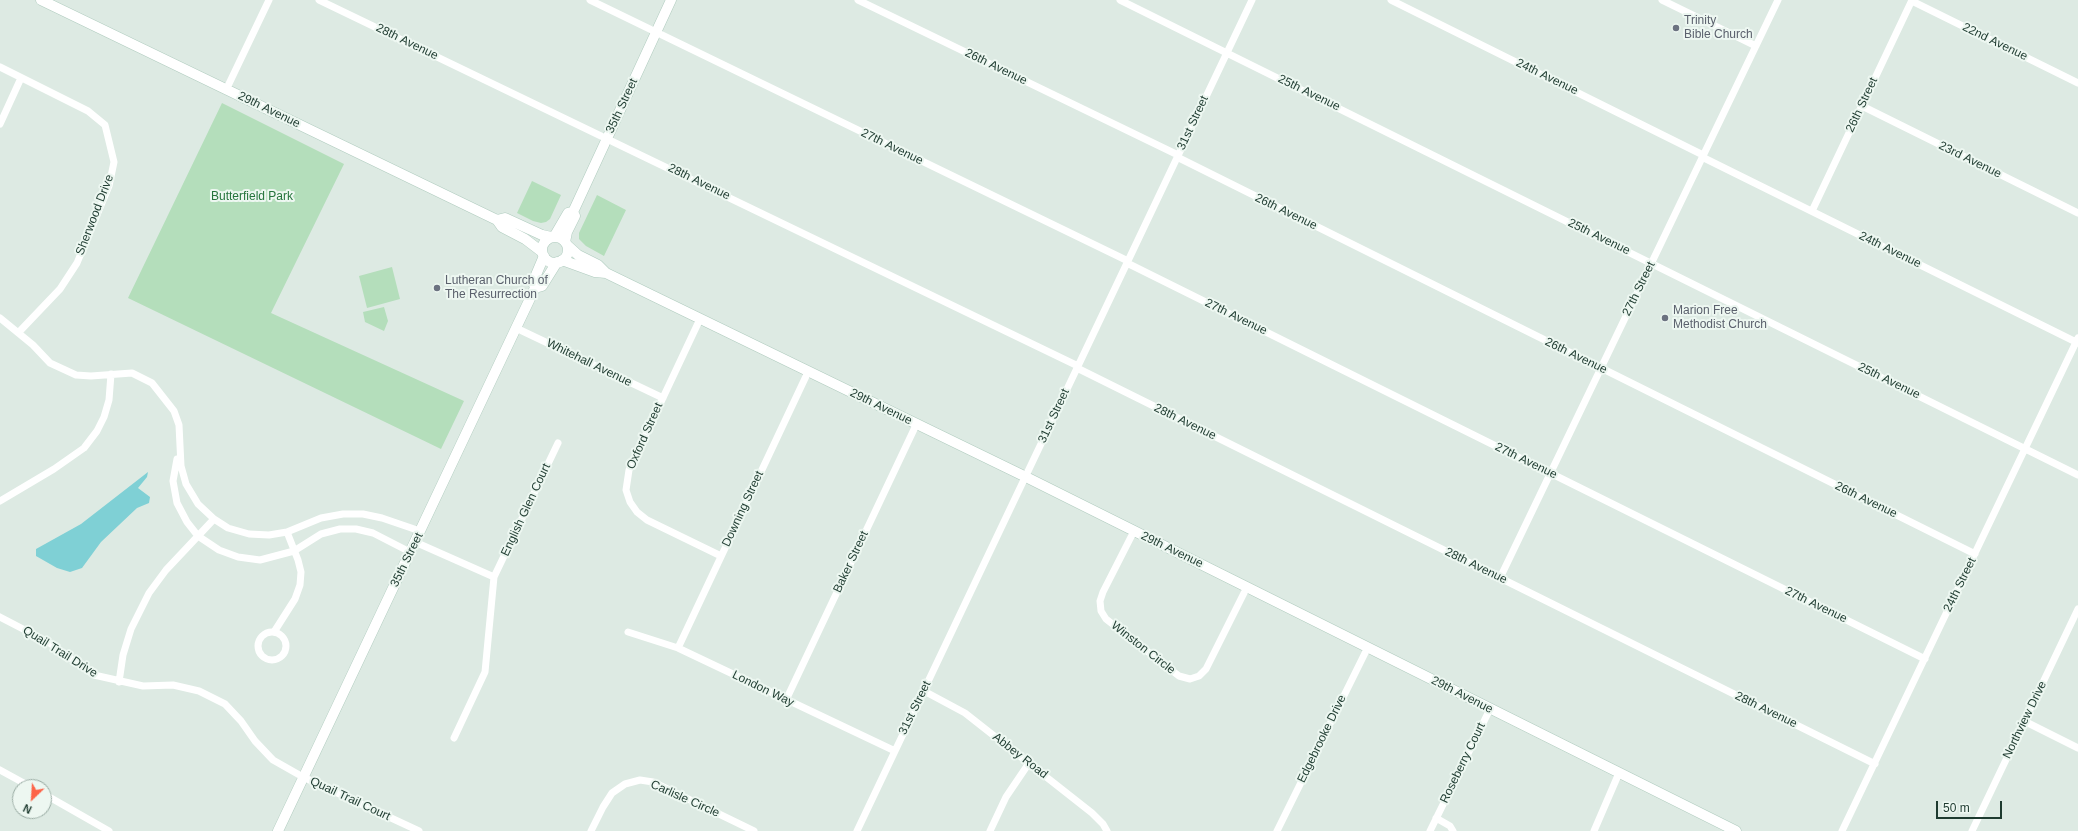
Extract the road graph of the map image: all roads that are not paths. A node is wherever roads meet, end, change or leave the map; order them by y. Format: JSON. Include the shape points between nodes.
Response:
{"nodes":[{"id":1,"x":41,"y":0,"type":"edge"},
{"id":2,"x":269,"y":0,"type":"edge"},
{"id":3,"x":319,"y":0,"type":"edge"},
{"id":4,"x":590,"y":0,"type":"edge"},
{"id":5,"x":671,"y":0,"type":"edge"},
{"id":6,"x":858,"y":0,"type":"edge"},
{"id":7,"x":1120,"y":0,"type":"edge"},
{"id":8,"x":1252,"y":0,"type":"edge"},
{"id":9,"x":1391,"y":0,"type":"edge"},
{"id":10,"x":1662,"y":0,"type":"edge"},
{"id":11,"x":1778,"y":0,"type":"edge"},
{"id":12,"x":1912,"y":0,"type":"edge"},
{"id":13,"x":656,"y":32,"type":"junction"},
{"id":14,"x":1756,"y":46,"type":"junction"},
{"id":15,"x":1227,"y":53,"type":"junction"},
{"id":16,"x":0,"y":67,"type":"edge"},
{"id":17,"x":22,"y":78,"type":"junction"},
{"id":18,"x":2078,"y":83,"type":"edge"},
{"id":19,"x":226,"y":90,"type":"junction"},
{"id":20,"x":1862,"y":106,"type":"junction"},
{"id":21,"x":0,"y":124,"type":"edge"},
{"id":22,"x":607,"y":138,"type":"junction"},
{"id":23,"x":1177,"y":156,"type":"junction"},
{"id":24,"x":1703,"y":156,"type":"junction"},
{"id":25,"x":1812,"y":211,"type":"junction"},
{"id":26,"x":573,"y":212,"type":"junction"},
{"id":27,"x":2078,"y":213,"type":"edge"},
{"id":28,"x":497,"y":220,"type":"junction"},
{"id":29,"x":552,"y":237,"type":"junction"},
{"id":30,"x":566,"y":244,"type":"junction"},
{"id":31,"x":543,"y":254,"type":"junction"},
{"id":32,"x":560,"y":261,"type":"junction"},
{"id":33,"x":1127,"y":262,"type":"junction"},
{"id":34,"x":1652,"y":264,"type":"junction"},
{"id":35,"x":606,"y":273,"type":"junction"},
{"id":36,"x":535,"y":288,"type":"junction"},
{"id":37,"x":0,"y":318,"type":"edge"},
{"id":38,"x":700,"y":319,"type":"junction"},
{"id":39,"x":516,"y":328,"type":"junction"},
{"id":40,"x":19,"y":332,"type":"junction"},
{"id":41,"x":2077,"y":341,"type":"edge"},
{"id":42,"x":1077,"y":367,"type":"junction"},
{"id":43,"x":1601,"y":368,"type":"junction"},
{"id":44,"x":808,"y":372,"type":"junction"},
{"id":45,"x":112,"y":374,"type":"junction"},
{"id":46,"x":662,"y":398,"type":"junction"},
{"id":47,"x":917,"y":424,"type":"junction"},
{"id":48,"x":558,"y":442,"type":"dead end"},
{"id":49,"x":180,"y":445,"type":"junction"},
{"id":50,"x":2025,"y":449,"type":"junction"},
{"id":51,"x":1551,"y":474,"type":"junction"},
{"id":52,"x":2078,"y":475,"type":"edge"},
{"id":53,"x":1026,"y":477,"type":"junction"},
{"id":54,"x":0,"y":501,"type":"edge"},
{"id":55,"x":214,"y":519,"type":"junction"},
{"id":56,"x":1134,"y":530,"type":"junction"},
{"id":57,"x":420,"y":531,"type":"junction"},
{"id":58,"x":287,"y":532,"type":"junction"},
{"id":59,"x":198,"y":536,"type":"junction"},
{"id":60,"x":415,"y":542,"type":"junction"},
{"id":61,"x":294,"y":551,"type":"junction"},
{"id":62,"x":410,"y":552,"type":"junction"},
{"id":63,"x":1975,"y":554,"type":"junction"},
{"id":64,"x":721,"y":556,"type":"junction"},
{"id":65,"x":494,"y":577,"type":"junction"},
{"id":66,"x":1500,"y":578,"type":"junction"},
{"id":67,"x":1247,"y":587,"type":"junction"},
{"id":68,"x":2078,"y":609,"type":"edge"},
{"id":69,"x":0,"y":616,"type":"edge"},
{"id":70,"x":274,"y":632,"type":"dead end"},
{"id":71,"x":628,"y":632,"type":"dead end"},
{"id":72,"x":1368,"y":647,"type":"junction"},
{"id":73,"x":678,"y":648,"type":"junction"},
{"id":74,"x":1925,"y":659,"type":"junction"},
{"id":75,"x":119,"y":682,"type":"junction"},
{"id":76,"x":924,"y":691,"type":"junction"},
{"id":77,"x":786,"y":700,"type":"junction"},
{"id":78,"x":1490,"y":709,"type":"junction"},
{"id":79,"x":2024,"y":721,"type":"junction"},
{"id":80,"x":454,"y":738,"type":"dead end"},
{"id":81,"x":2078,"y":748,"type":"edge"},
{"id":82,"x":895,"y":752,"type":"junction"},
{"id":83,"x":1029,"y":763,"type":"junction"},
{"id":84,"x":1875,"y":764,"type":"junction"},
{"id":85,"x":0,"y":770,"type":"edge"},
{"id":86,"x":1619,"y":773,"type":"junction"},
{"id":87,"x":303,"y":777,"type":"junction"},
{"id":88,"x":16,"y":779,"type":"edge"},
{"id":89,"x":52,"y":799,"type":"edge"},
{"id":90,"x":1436,"y":818,"type":"junction"},
{"id":91,"x":109,"y":831,"type":"edge"},
{"id":92,"x":278,"y":831,"type":"edge"},
{"id":93,"x":419,"y":831,"type":"edge"},
{"id":94,"x":591,"y":831,"type":"edge"},
{"id":95,"x":754,"y":831,"type":"edge"},
{"id":96,"x":857,"y":831,"type":"edge"},
{"id":97,"x":990,"y":831,"type":"edge"},
{"id":98,"x":1107,"y":831,"type":"edge"},
{"id":99,"x":1277,"y":831,"type":"edge"},
{"id":100,"x":1430,"y":831,"type":"edge"},
{"id":101,"x":1453,"y":831,"type":"edge"},
{"id":102,"x":1594,"y":831,"type":"edge"},
{"id":103,"x":1736,"y":831,"type":"edge"},
{"id":104,"x":1842,"y":831,"type":"edge"},
{"id":105,"x":1972,"y":831,"type":"edge"}],
"edges":[{"from":1,"to":19,"type":"street","name":"29th Avenue"},
{"from":2,"to":19,"type":"street"},
{"from":3,"to":22,"type":"street","name":"28th Avenue"},
{"from":4,"to":13,"type":"street","name":"27th Avenue"},
{"from":5,"to":13,"type":"street","name":"35th Street"},
{"from":6,"to":23,"type":"street","name":"26th Avenue"},
{"from":7,"to":15,"type":"street","name":"25th Avenue"},
{"from":8,"to":15,"type":"street","name":"31st Street"},
{"from":9,"to":24,"type":"street","name":"24th Avenue"},
{"from":10,"to":14,"type":"street"},
{"from":11,"to":14,"type":"street","name":"27th Street"},
{"from":12,"to":18,"type":"street","name":"22nd Avenue"},
{"from":12,"to":20,"type":"street","name":"26th Street"},
{"from":13,"to":22,"type":"street","name":"35th Street"},
{"from":13,"to":33,"type":"street","name":"27th Avenue"},
{"from":14,"to":24,"type":"street","name":"27th Street"},
{"from":15,"to":23,"type":"street","name":"31st Street"},
{"from":15,"to":34,"type":"street","name":"25th Avenue"},
{"from":16,"to":17,"type":"street","name":"Sherwood Drive"},
{"from":17,"to":21,"type":"street"},
{"from":17,"to":40,"type":"street","name":"Sherwood Drive","via":[[88,111],[105,125],[114,162],[109,186],[77,264],[60,289]]},
{"from":19,"to":28,"type":"street","name":"29th Avenue"},
{"from":20,"to":25,"type":"street","name":"26th Street"},
{"from":20,"to":27,"type":"street","name":"23rd Avenue"},
{"from":22,"to":26,"type":"street","name":"35th Street"},
{"from":22,"to":42,"type":"street","name":"28th Avenue"},
{"from":23,"to":33,"type":"street","name":"31st Street"},
{"from":23,"to":43,"type":"street","name":"26th Avenue"},
{"from":24,"to":25,"type":"street","name":"24th Avenue"},
{"from":24,"to":34,"type":"street","name":"27th Street"},
{"from":25,"to":41,"type":"street","name":"24th Avenue"},
{"from":26,"to":29,"type":"street","name":"35th Street","via":[[568,213]]},
{"from":26,"to":30,"type":"street","name":"35th Street","via":[[575,216],[567,232]]},
{"from":28,"to":29,"type":"street","name":"29th Avenue","via":[[505,218]]},
{"from":28,"to":31,"type":"street","name":"29th Avenue","via":[[502,227],[525,238]]},
{"from":29,"to":30,"type":"street"},
{"from":29,"to":31,"type":"street","via":[[545,241]]},
{"from":30,"to":32,"type":"street","via":[[567,254]]},
{"from":30,"to":35,"type":"street","name":"29th Avenue"},
{"from":31,"to":32,"type":"street","via":[[549,261]]},
{"from":31,"to":36,"type":"street","name":"35th Street","via":[[533,282]]},
{"from":32,"to":35,"type":"street","name":"29th Avenue"},
{"from":32,"to":36,"type":"street","name":"35th Street","via":[[542,286]]},
{"from":33,"to":42,"type":"street","name":"31st Street"},
{"from":33,"to":51,"type":"street","name":"27th Avenue"},
{"from":34,"to":43,"type":"street","name":"27th Street"},
{"from":34,"to":50,"type":"street","name":"25th Avenue"},
{"from":35,"to":38,"type":"street","name":"29th Avenue"},
{"from":36,"to":39,"type":"street","name":"35th Street"},
{"from":37,"to":40,"type":"street"},
{"from":38,"to":44,"type":"street","name":"29th Avenue"},
{"from":38,"to":46,"type":"street","name":"Oxford Street"},
{"from":39,"to":46,"type":"street","name":"Whitehall Avenue"},
{"from":39,"to":57,"type":"street","name":"35th Street"},
{"from":40,"to":45,"type":"street","via":[[50,363],[76,375]]},
{"from":41,"to":50,"type":"street","name":"24th Street"},
{"from":42,"to":53,"type":"street","name":"31st Street"},
{"from":42,"to":66,"type":"street","name":"28th Avenue"},
{"from":43,"to":51,"type":"street","name":"27th Street"},
{"from":43,"to":63,"type":"street","name":"26th Avenue"},
{"from":44,"to":47,"type":"street","name":"29th Avenue"},
{"from":44,"to":64,"type":"street","name":"Downing Street"},
{"from":45,"to":49,"type":"street","via":[[132,373],[152,382],[174,411],[179,425]]},
{"from":45,"to":54,"type":"street","via":[[104,417],[84,448]]},
{"from":46,"to":64,"type":"street","name":"Oxford Street","via":[[629,470],[626,490],[630,502],[647,520]]},
{"from":47,"to":53,"type":"street","name":"29th Avenue"},
{"from":47,"to":77,"type":"street","name":"Baker Street"},
{"from":48,"to":65,"type":"street","name":"English Glen Court"},
{"from":49,"to":55,"type":"street","via":[[181,466],[186,484],[198,504]]},
{"from":49,"to":59,"type":"street","via":[[173,481],[177,503]]},
{"from":50,"to":52,"type":"street","name":"25th Avenue"},
{"from":50,"to":63,"type":"street","name":"24th Street"},
{"from":51,"to":66,"type":"street","name":"27th Street"},
{"from":51,"to":74,"type":"street","name":"27th Avenue"},
{"from":53,"to":56,"type":"street","name":"29th Avenue"},
{"from":53,"to":76,"type":"street","name":"31st Street"},
{"from":55,"to":58,"type":"street","via":[[228,528],[249,534],[269,535]]},
{"from":55,"to":59,"type":"street"},
{"from":56,"to":67,"type":"street","name":"29th Avenue"},
{"from":56,"to":67,"type":"street","name":"Winston Circle","via":[[1103,592],[1100,601],[1101,611],[1106,619],[1179,676],[1190,679],[1199,676],[1206,669]]},
{"from":57,"to":58,"type":"street","via":[[382,518],[363,514],[343,514],[321,518]]},
{"from":57,"to":60,"type":"street","name":"35th Street"},
{"from":58,"to":61,"type":"street"},
{"from":59,"to":61,"type":"street","via":[[219,550],[238,557],[260,560]]},
{"from":59,"to":75,"type":"street","via":[[166,570],[142,605],[123,655]]},
{"from":60,"to":62,"type":"street","name":"35th Street"},
{"from":60,"to":65,"type":"street"},
{"from":61,"to":62,"type":"street","via":[[321,534],[350,529],[373,534]]},
{"from":61,"to":70,"type":"street","via":[[300,572],[300,585],[295,599]]},
{"from":62,"to":87,"type":"street","name":"35th Street"},
{"from":63,"to":74,"type":"street","name":"24th Street"},
{"from":64,"to":73,"type":"street","name":"Downing Street"},
{"from":65,"to":80,"type":"street","name":"English Glen Court","via":[[485,672]]},
{"from":66,"to":84,"type":"street","name":"28th Avenue"},
{"from":67,"to":72,"type":"street","name":"29th Avenue"},
{"from":68,"to":79,"type":"street","name":"Northview Drive"},
{"from":69,"to":75,"type":"street","name":"Quail Trail Drive","via":[[48,642],[94,675]]},
{"from":71,"to":73,"type":"street","name":"London Way"},
{"from":72,"to":78,"type":"street","name":"29th Avenue"},
{"from":72,"to":99,"type":"street","name":"Edgebrooke Drive"},
{"from":73,"to":77,"type":"street","name":"London Way"},
{"from":74,"to":84,"type":"street","name":"24th Street"},
{"from":75,"to":87,"type":"street","name":"Quail Trail Drive","via":[[143,686],[173,685],[199,691],[225,704],[273,760]]},
{"from":76,"to":82,"type":"street","name":"31st Street"},
{"from":76,"to":83,"type":"street","name":"Abbey Road","via":[[965,713]]},
{"from":77,"to":82,"type":"street","name":"London Way"},
{"from":78,"to":86,"type":"street","name":"29th Avenue"},
{"from":78,"to":90,"type":"street","name":"Roseberry Court"},
{"from":79,"to":81,"type":"street"},
{"from":79,"to":105,"type":"street","name":"Northview Drive"},
{"from":82,"to":96,"type":"street","name":"31st Street"},
{"from":83,"to":97,"type":"street","via":[[1006,797]]},
{"from":83,"to":98,"type":"street","name":"Abbey Road","via":[[1092,813],[1104,824]]},
{"from":84,"to":104,"type":"street","name":"24th Street"},
{"from":85,"to":88,"type":"street"},
{"from":86,"to":102,"type":"street"},
{"from":86,"to":103,"type":"street","name":"29th Avenue"},
{"from":87,"to":92,"type":"street","name":"35th Street"},
{"from":87,"to":93,"type":"street","name":"Quail Trail Court"},
{"from":89,"to":91,"type":"street"},
{"from":90,"to":100,"type":"street","name":"Roseberry Court"},
{"from":90,"to":101,"type":"street","name":"Roseberry Court","via":[[1450,826]]},
{"from":94,"to":95,"type":"street","name":"Carlisle Circle","via":[[612,793],[626,784],[640,780],[653,782]]}]}
